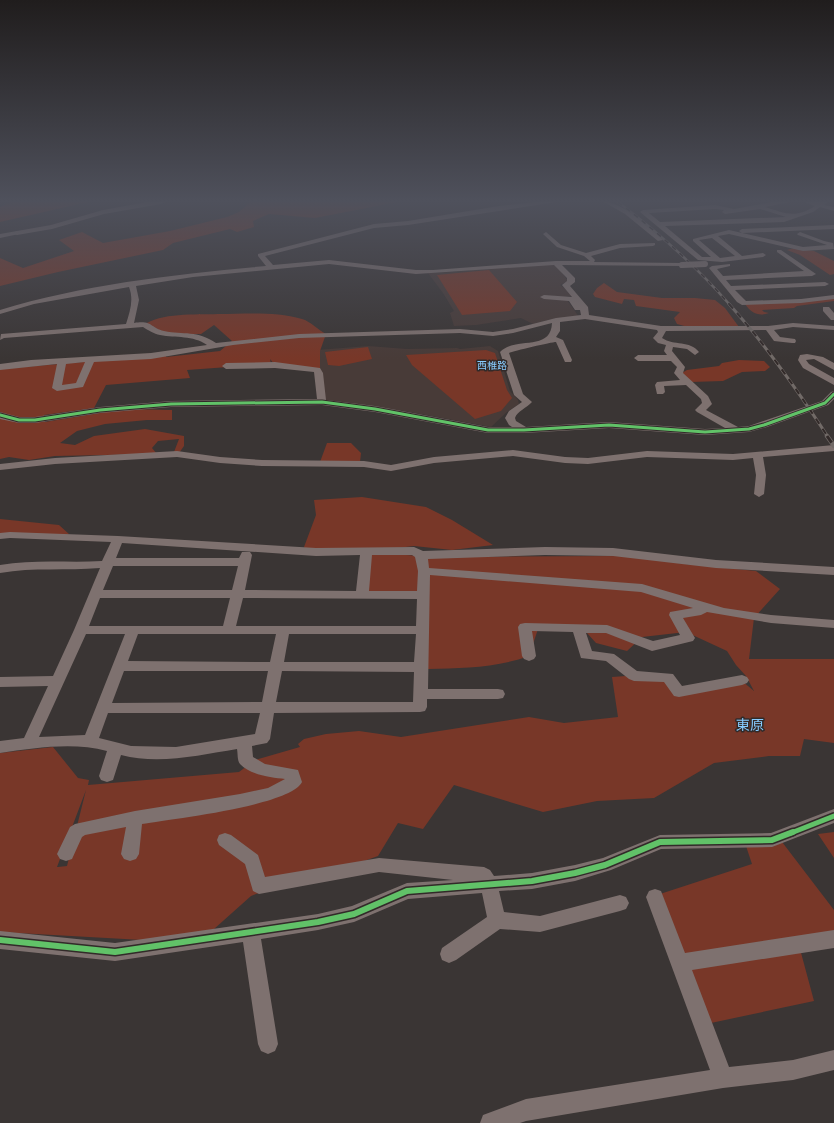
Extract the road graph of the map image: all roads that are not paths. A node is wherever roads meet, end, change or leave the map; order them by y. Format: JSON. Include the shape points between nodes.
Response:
{"nodes":[{"id":1,"x":262,"y":254,"type":"edge"},
{"id":2,"x":636,"y":254,"type":"edge"},
{"id":3,"x":694,"y":254,"type":"edge"},
{"id":4,"x":712,"y":254,"type":"edge"},
{"id":5,"x":737,"y":254,"type":"edge"},
{"id":6,"x":767,"y":254,"type":"edge"},
{"id":7,"x":784,"y":254,"type":"edge"},
{"id":8,"x":586,"y":255,"type":"edge"},
{"id":9,"x":762,"y":256,"type":"junction"},
{"id":10,"x":741,"y":258,"type":"junction"},
{"id":11,"x":718,"y":260,"type":"junction"},
{"id":12,"x":556,"y":263,"type":"junction"},
{"id":13,"x":596,"y":264,"type":"junction"},
{"id":14,"x":622,"y":264,"type":"junction"},
{"id":15,"x":271,"y":267,"type":"junction"},
{"id":16,"x":811,"y":273,"type":"junction"},
{"id":17,"x":721,"y":278,"type":"junction"},
{"id":18,"x":132,"y":284,"type":"junction"},
{"id":19,"x":830,"y":287,"type":"edge"},
{"id":20,"x":730,"y":288,"type":"junction"},
{"id":21,"x":544,"y":297,"type":"dead end"},
{"id":22,"x":834,"y":297,"type":"edge"},
{"id":23,"x":745,"y":303,"type":"junction"},
{"id":24,"x":826,"y":309,"type":"dead end"},
{"id":25,"x":0,"y":312,"type":"edge"},
{"id":26,"x":585,"y":316,"type":"junction"},
{"id":27,"x":834,"y":318,"type":"edge"},
{"id":28,"x":556,"y":320,"type":"junction"},
{"id":29,"x":129,"y":326,"type":"junction"},
{"id":30,"x":661,"y":328,"type":"junction"},
{"id":31,"x":768,"y":328,"type":"junction"},
{"id":32,"x":834,"y":328,"type":"edge"},
{"id":33,"x":0,"y":338,"type":"edge"},
{"id":34,"x":552,"y":339,"type":"junction"},
{"id":35,"x":792,"y":341,"type":"dead end"},
{"id":36,"x":670,"y":344,"type":"junction"},
{"id":37,"x":214,"y":346,"type":"junction"},
{"id":38,"x":695,"y":352,"type":"dead end"},
{"id":39,"x":638,"y":358,"type":"dead end"},
{"id":40,"x":672,"y":358,"type":"junction"},
{"id":41,"x":90,"y":360,"type":"junction"},
{"id":42,"x":568,"y":360,"type":"dead end"},
{"id":43,"x":62,"y":361,"type":"junction"},
{"id":44,"x":226,"y":366,"type":"dead end"},
{"id":45,"x":0,"y":367,"type":"edge"},
{"id":46,"x":834,"y":367,"type":"edge"},
{"id":47,"x":688,"y":382,"type":"junction"},
{"id":48,"x":834,"y":382,"type":"edge"},
{"id":49,"x":660,"y":392,"type":"dead end"},
{"id":50,"x":834,"y":394,"type":"edge"},
{"id":51,"x":322,"y":402,"type":"junction"},
{"id":52,"x":0,"y":415,"type":"edge"},
{"id":53,"x":524,"y":430,"type":"junction"},
{"id":54,"x":737,"y":430,"type":"junction"},
{"id":55,"x":834,"y":448,"type":"edge"},
{"id":56,"x":758,"y":456,"type":"junction"},
{"id":57,"x":0,"y":467,"type":"edge"},
{"id":58,"x":759,"y":494,"type":"dead end"},
{"id":59,"x":0,"y":536,"type":"edge"},
{"id":60,"x":118,"y":539,"type":"junction"},
{"id":61,"x":248,"y":546,"type":"junction"},
{"id":62,"x":366,"y":552,"type":"junction"},
{"id":63,"x":421,"y":555,"type":"junction"},
{"id":64,"x":244,"y":562,"type":"junction"},
{"id":65,"x":107,"y":563,"type":"junction"},
{"id":66,"x":0,"y":569,"type":"edge"},
{"id":67,"x":424,"y":571,"type":"junction"},
{"id":68,"x":834,"y":571,"type":"edge"},
{"id":69,"x":95,"y":594,"type":"junction"},
{"id":70,"x":238,"y":594,"type":"junction"},
{"id":71,"x":362,"y":594,"type":"junction"},
{"id":72,"x":423,"y":595,"type":"junction"},
{"id":73,"x":702,"y":607,"type":"junction"},
{"id":74,"x":834,"y":624,"type":"edge"},
{"id":75,"x":578,"y":628,"type":"junction"},
{"id":76,"x":81,"y":630,"type":"junction"},
{"id":77,"x":228,"y":630,"type":"junction"},
{"id":78,"x":284,"y":630,"type":"junction"},
{"id":79,"x":422,"y":630,"type":"junction"},
{"id":80,"x":133,"y":631,"type":"junction"},
{"id":81,"x":529,"y":656,"type":"dead end"},
{"id":82,"x":120,"y":666,"type":"junction"},
{"id":83,"x":422,"y":667,"type":"junction"},
{"id":84,"x":276,"y":668,"type":"junction"},
{"id":85,"x":742,"y":680,"type":"dead end"},
{"id":86,"x":57,"y":681,"type":"junction"},
{"id":87,"x":0,"y":682,"type":"edge"},
{"id":88,"x":421,"y":694,"type":"junction"},
{"id":89,"x":498,"y":694,"type":"dead end"},
{"id":90,"x":105,"y":708,"type":"junction"},
{"id":91,"x":269,"y":708,"type":"junction"},
{"id":92,"x":90,"y":741,"type":"junction"},
{"id":93,"x":244,"y":742,"type":"junction"},
{"id":94,"x":29,"y":743,"type":"junction"},
{"id":95,"x":0,"y":747,"type":"edge"},
{"id":96,"x":116,"y":748,"type":"junction"},
{"id":97,"x":107,"y":776,"type":"dead end"},
{"id":98,"x":135,"y":818,"type":"junction"},
{"id":99,"x":831,"y":818,"type":"edge"},
{"id":100,"x":225,"y":840,"type":"dead end"},
{"id":101,"x":66,"y":854,"type":"dead end"},
{"id":102,"x":130,"y":854,"type":"dead end"},
{"id":103,"x":489,"y":884,"type":"junction"},
{"id":104,"x":655,"y":897,"type":"dead end"},
{"id":105,"x":620,"y":903,"type":"dead end"},
{"id":106,"x":497,"y":920,"type":"junction"},
{"id":107,"x":251,"y":931,"type":"junction"},
{"id":108,"x":834,"y":939,"type":"edge"},
{"id":109,"x":0,"y":940,"type":"edge"},
{"id":110,"x":449,"y":954,"type":"dead end"},
{"id":111,"x":680,"y":963,"type":"junction"},
{"id":112,"x":268,"y":1044,"type":"dead end"},
{"id":113,"x":834,"y":1060,"type":"edge"},
{"id":114,"x":723,"y":1078,"type":"junction"},
{"id":115,"x":491,"y":1123,"type":"edge"}],
"edges":[{"from":1,"to":15,"type":"street","via":[[260,255]]},
{"from":2,"to":14,"type":"street"},
{"from":3,"to":11,"type":"street","via":[[700,259]]},
{"from":4,"to":11,"type":"street"},
{"from":5,"to":10,"type":"street"},
{"from":6,"to":9,"type":"street"},
{"from":7,"to":16,"type":"street"},
{"from":8,"to":13,"type":"street"},
{"from":9,"to":10,"type":"street"},
{"from":9,"to":14,"type":"street","bridge":true,"via":[[730,263]]},
{"from":9,"to":17,"type":"street","via":[[743,263],[712,268]]},
{"from":10,"to":11,"type":"street"},
{"from":12,"to":13,"type":"street"},
{"from":12,"to":15,"type":"street","via":[[433,272],[329,262]]},
{"from":12,"to":26,"type":"street","via":[[571,278],[571,282],[566,285],[584,307]]},
{"from":13,"to":14,"type":"street"},
{"from":15,"to":18,"type":"street"},
{"from":16,"to":17,"type":"street"},
{"from":16,"to":19,"type":"street"},
{"from":17,"to":20,"type":"street"},
{"from":18,"to":25,"type":"street","via":[[32,302]]},
{"from":18,"to":29,"type":"street","via":[[137,296]]},
{"from":19,"to":20,"type":"street"},
{"from":19,"to":23,"type":"street","via":[[800,298]]},
{"from":20,"to":23,"type":"street"},
{"from":21,"to":26,"type":"street","via":[[571,299]]},
{"from":22,"to":23,"type":"street"},
{"from":24,"to":27,"type":"street"},
{"from":26,"to":28,"type":"street"},
{"from":26,"to":30,"type":"street"},
{"from":28,"to":34,"type":"street","via":[[556,334]]},
{"from":28,"to":37,"type":"street","via":[[493,334],[460,331],[299,336]]},
{"from":29,"to":33,"type":"street"},
{"from":29,"to":37,"type":"street","via":[[144,324],[160,333],[203,338]]},
{"from":30,"to":31,"type":"street"},
{"from":30,"to":36,"type":"street","via":[[662,332],[657,338]]},
{"from":31,"to":32,"type":"street","via":[[793,325]]},
{"from":31,"to":35,"type":"street","via":[[777,340]]},
{"from":34,"to":42,"type":"street","via":[[559,340]]},
{"from":34,"to":53,"type":"street","via":[[509,348],[504,352],[519,395],[527,402],[512,413],[510,418],[512,423]]},
{"from":36,"to":38,"type":"street","via":[[690,347]]},
{"from":36,"to":40,"type":"street","via":[[668,351]]},
{"from":37,"to":41,"type":"street","via":[[151,356]]},
{"from":39,"to":40,"type":"street"},
{"from":40,"to":47,"type":"street","via":[[682,367],[678,373]]},
{"from":41,"to":43,"type":"street"},
{"from":41,"to":43,"type":"street","via":[[80,385],[57,388]]},
{"from":43,"to":45,"type":"street"},
{"from":44,"to":51,"type":"street","via":[[275,366],[317,370]]},
{"from":46,"to":48,"type":"street","via":[[813,357],[803,357],[802,360],[806,366]]},
{"from":47,"to":49,"type":"street","via":[[660,384]]},
{"from":47,"to":54,"type":"street","via":[[705,398],[707,404],[700,410]]},
{"from":50,"to":54,"type":"street","via":[[825,403],[805,411],[764,425]]},
{"from":51,"to":52,"type":"street","via":[[172,404],[100,410],[35,420],[19,420]]},
{"from":51,"to":53,"type":"street","via":[[390,411],[484,430]]},
{"from":53,"to":54,"type":"street","via":[[609,425],[682,432]]},
{"from":55,"to":56,"type":"street"},
{"from":56,"to":57,"type":"street","via":[[647,454],[588,461],[513,453],[434,460],[391,468],[364,464],[220,460],[177,454]]},
{"from":56,"to":58,"type":"street","via":[[761,475]]},
{"from":59,"to":60,"type":"street"},
{"from":60,"to":61,"type":"street"},
{"from":60,"to":65,"type":"street"},
{"from":61,"to":62,"type":"street","via":[[316,552]]},
{"from":61,"to":64,"type":"street"},
{"from":62,"to":63,"type":"street","via":[[414,550]]},
{"from":62,"to":71,"type":"street"},
{"from":63,"to":67,"type":"street"},
{"from":63,"to":68,"type":"street","via":[[545,551],[612,552],[716,564]]},
{"from":64,"to":65,"type":"street"},
{"from":64,"to":70,"type":"street"},
{"from":65,"to":66,"type":"street","via":[[80,566],[23,565]]},
{"from":65,"to":69,"type":"street"},
{"from":67,"to":72,"type":"street"},
{"from":67,"to":73,"type":"street","via":[[642,588]]},
{"from":69,"to":70,"type":"street"},
{"from":69,"to":76,"type":"street"},
{"from":70,"to":71,"type":"street"},
{"from":70,"to":77,"type":"street"},
{"from":71,"to":72,"type":"street"},
{"from":72,"to":79,"type":"street"},
{"from":73,"to":74,"type":"street","via":[[771,619]]},
{"from":73,"to":75,"type":"street","via":[[701,611],[675,615],[688,638],[652,646],[607,629]]},
{"from":75,"to":81,"type":"street","via":[[525,627]]},
{"from":75,"to":85,"type":"street","via":[[586,655],[609,657],[634,676],[668,677],[679,692]]},
{"from":76,"to":80,"type":"street"},
{"from":76,"to":86,"type":"street"},
{"from":77,"to":78,"type":"street"},
{"from":77,"to":80,"type":"street"},
{"from":78,"to":79,"type":"street"},
{"from":78,"to":84,"type":"street"},
{"from":79,"to":83,"type":"street"},
{"from":80,"to":82,"type":"street"},
{"from":82,"to":84,"type":"street"},
{"from":82,"to":90,"type":"street"},
{"from":83,"to":84,"type":"street"},
{"from":83,"to":88,"type":"street"},
{"from":84,"to":91,"type":"street"},
{"from":86,"to":87,"type":"street"},
{"from":86,"to":94,"type":"street"},
{"from":88,"to":89,"type":"street"},
{"from":88,"to":91,"type":"street","via":[[420,707]]},
{"from":90,"to":91,"type":"street"},
{"from":90,"to":92,"type":"street"},
{"from":91,"to":93,"type":"street","via":[[262,739]]},
{"from":92,"to":94,"type":"street"},
{"from":92,"to":96,"type":"street"},
{"from":93,"to":96,"type":"street","via":[[176,753],[131,752]]},
{"from":93,"to":98,"type":"street","via":[[246,760],[249,763],[265,770],[292,774],[294,782],[272,793],[240,801]]},
{"from":94,"to":95,"type":"street"},
{"from":96,"to":97,"type":"street"},
{"from":98,"to":101,"type":"street","via":[[81,829],[76,832]]},
{"from":98,"to":102,"type":"street"},
{"from":99,"to":103,"type":"street","via":[[772,840],[660,842],[605,865],[575,873],[532,881]]},
{"from":100,"to":103,"type":"street","via":[[252,860],[259,886],[379,865],[484,874]]},
{"from":103,"to":106,"type":"street"},
{"from":103,"to":107,"type":"street","via":[[407,891],[354,914],[318,922]]},
{"from":104,"to":111,"type":"street"},
{"from":105,"to":106,"type":"street","via":[[540,924]]},
{"from":106,"to":110,"type":"street"},
{"from":107,"to":109,"type":"street","via":[[115,952]]},
{"from":107,"to":112,"type":"street"},
{"from":108,"to":111,"type":"street"},
{"from":111,"to":114,"type":"street"},
{"from":113,"to":114,"type":"street","via":[[793,1070]]},
{"from":114,"to":115,"type":"street","via":[[526,1110]]}]}
